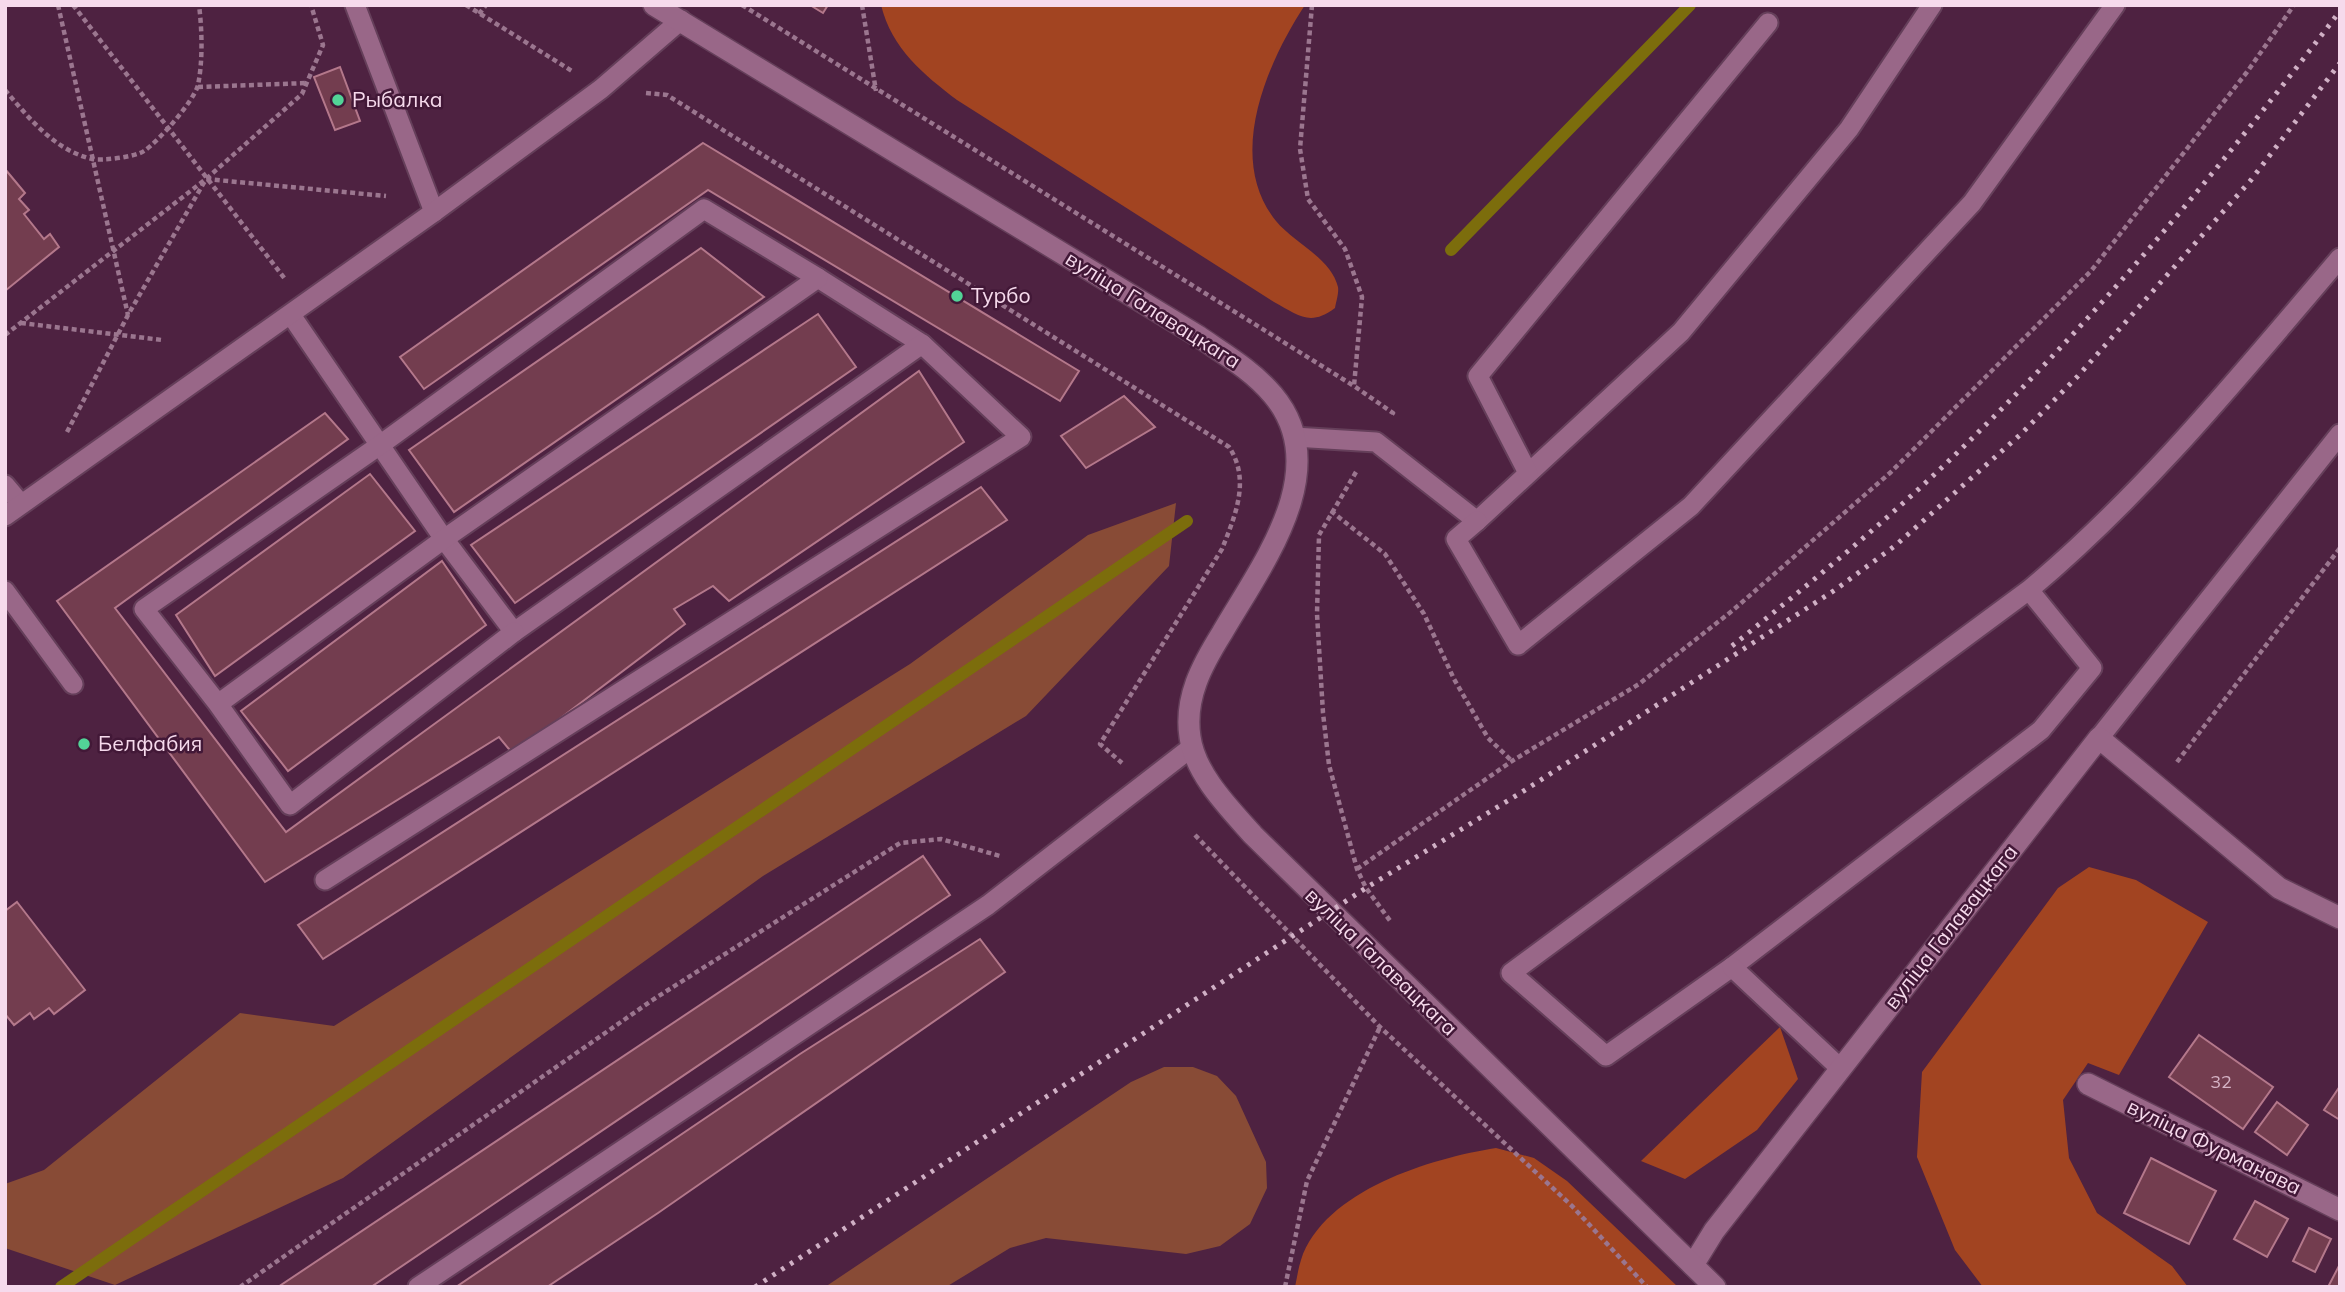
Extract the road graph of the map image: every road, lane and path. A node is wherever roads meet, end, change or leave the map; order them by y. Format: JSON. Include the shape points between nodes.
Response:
{"nodes":[{"id":1,"x":58,"y":5,"type":"edge"},
{"id":2,"x":73,"y":5,"type":"edge"},
{"id":3,"x":199,"y":5,"type":"edge"},
{"id":4,"x":311,"y":5,"type":"edge"},
{"id":5,"x":355,"y":5,"type":"edge"},
{"id":6,"x":466,"y":5,"type":"edge"},
{"id":7,"x":486,"y":5,"type":"edge"},
{"id":8,"x":654,"y":5,"type":"edge"},
{"id":9,"x":742,"y":5,"type":"edge"},
{"id":10,"x":862,"y":5,"type":"edge"},
{"id":11,"x":1312,"y":5,"type":"edge"},
{"id":12,"x":1932,"y":5,"type":"edge"},
{"id":13,"x":2115,"y":5,"type":"edge"},
{"id":14,"x":2294,"y":5,"type":"edge"},
{"id":15,"x":479,"y":13,"type":"junction"},
{"id":16,"x":681,"y":20,"type":"junction"},
{"id":17,"x":1768,"y":23,"type":"dead end"},
{"id":18,"x":307,"y":82,"type":"junction"},
{"id":19,"x":198,"y":88,"type":"junction"},
{"id":20,"x":601,"y":89,"type":"junction"},
{"id":21,"x":5,"y":90,"type":"edge"},
{"id":22,"x":876,"y":91,"type":"junction"},
{"id":23,"x":168,"y":128,"type":"junction"},
{"id":24,"x":94,"y":160,"type":"junction"},
{"id":25,"x":206,"y":178,"type":"junction"},
{"id":26,"x":386,"y":195,"type":"dead end"},
{"id":27,"x":434,"y":212,"type":"junction"},
{"id":28,"x":114,"y":250,"type":"junction"},
{"id":29,"x":2340,"y":258,"type":"edge"},
{"id":30,"x":818,"y":278,"type":"junction"},
{"id":31,"x":298,"y":310,"type":"junction"},
{"id":32,"x":128,"y":314,"type":"junction"},
{"id":33,"x":21,"y":323,"type":"junction"},
{"id":34,"x":5,"y":335,"type":"edge"},
{"id":35,"x":117,"y":335,"type":"junction"},
{"id":36,"x":162,"y":340,"type":"dead end"},
{"id":37,"x":922,"y":344,"type":"junction"},
{"id":38,"x":1354,"y":386,"type":"junction"},
{"id":39,"x":2340,"y":434,"type":"edge"},
{"id":40,"x":65,"y":436,"type":"dead end"},
{"id":41,"x":1294,"y":437,"type":"junction"},
{"id":42,"x":1376,"y":442,"type":"junction"},
{"id":43,"x":380,"y":445,"type":"junction"},
{"id":44,"x":1528,"y":473,"type":"junction"},
{"id":45,"x":5,"y":485,"type":"edge"},
{"id":46,"x":21,"y":504,"type":"junction"},
{"id":47,"x":1331,"y":511,"type":"junction"},
{"id":48,"x":5,"y":516,"type":"edge"},
{"id":49,"x":1477,"y":521,"type":"junction"},
{"id":50,"x":444,"y":539,"type":"junction"},
{"id":51,"x":2340,"y":548,"type":"edge"},
{"id":52,"x":2029,"y":590,"type":"junction"},
{"id":53,"x":5,"y":591,"type":"edge"},
{"id":54,"x":514,"y":632,"type":"junction"},
{"id":55,"x":73,"y":684,"type":"dead end"},
{"id":56,"x":218,"y":704,"type":"junction"},
{"id":57,"x":2099,"y":738,"type":"junction"},
{"id":58,"x":1192,"y":747,"type":"junction"},
{"id":59,"x":1512,"y":761,"type":"junction"},
{"id":60,"x":1146,"y":785,"type":"junction"},
{"id":61,"x":2157,"y":788,"type":"junction"},
{"id":62,"x":1195,"y":835,"type":"dead end"},
{"id":63,"x":1357,"y":869,"type":"junction"},
{"id":64,"x":1031,"y":872,"type":"junction"},
{"id":65,"x":325,"y":880,"type":"dead end"},
{"id":66,"x":2340,"y":918,"type":"edge"},
{"id":67,"x":1398,"y":931,"type":"dead end"},
{"id":68,"x":1732,"y":967,"type":"junction"},
{"id":69,"x":1380,"y":1027,"type":"junction"},
{"id":70,"x":1840,"y":1069,"type":"junction"},
{"id":71,"x":2088,"y":1084,"type":"dead end"},
{"id":72,"x":2340,"y":1210,"type":"edge"},
{"id":73,"x":1693,"y":1265,"type":"junction"},
{"id":74,"x":240,"y":1287,"type":"edge"},
{"id":75,"x":418,"y":1287,"type":"edge"},
{"id":76,"x":1285,"y":1287,"type":"edge"},
{"id":77,"x":1647,"y":1287,"type":"edge"},
{"id":78,"x":1714,"y":1287,"type":"edge"}],
"edges":[{"from":1,"to":24,"type":"path"},
{"from":2,"to":23,"type":"path"},
{"from":3,"to":19,"type":"path"},
{"from":4,"to":18,"type":"path","via":[[323,45]]},
{"from":5,"to":27,"type":"lane"},
{"from":6,"to":15,"type":"path"},
{"from":7,"to":15,"type":"path"},
{"from":8,"to":16,"type":"street","name":"вуліца Галавацкага"},
{"from":9,"to":22,"type":"path"},
{"from":10,"to":22,"type":"path"},
{"from":11,"to":38,"type":"path","via":[[1300,149],[1308,199],[1345,249],[1362,297]]},
{"from":12,"to":44,"type":"lane","via":[[1849,130],[1681,332]]},
{"from":13,"to":49,"type":"lane","via":[[1972,203],[1691,506],[1518,645],[1457,539]]},
{"from":14,"to":59,"type":"path","via":[[2091,271],[1891,472],[1732,611],[1639,684]]},
{"from":15,"to":20,"type":"path"},
{"from":16,"to":20,"type":"lane"},
{"from":16,"to":41,"type":"street","name":"вуліца Галавацкага","via":[[1198,336],[1249,371],[1274,396]]},
{"from":17,"to":44,"type":"lane","via":[[1478,376]]},
{"from":18,"to":19,"type":"path"},
{"from":18,"to":25,"type":"path","via":[[302,94]]},
{"from":19,"to":23,"type":"path"},
{"from":20,"to":27,"type":"lane"},
{"from":20,"to":60,"type":"path","via":[[667,95],[1229,447],[1240,464],[1240,485],[1222,550],[1100,744]]},
{"from":21,"to":24,"type":"path","via":[[33,123],[63,148]]},
{"from":22,"to":38,"type":"path"},
{"from":23,"to":24,"type":"path","via":[[142,153]]},
{"from":23,"to":25,"type":"path"},
{"from":24,"to":28,"type":"path"},
{"from":25,"to":26,"type":"path"},
{"from":25,"to":28,"type":"path"},
{"from":25,"to":31,"type":"path"},
{"from":25,"to":32,"type":"path"},
{"from":27,"to":31,"type":"lane"},
{"from":28,"to":32,"type":"path"},
{"from":28,"to":33,"type":"path"},
{"from":29,"to":52,"type":"lane","via":[[2171,456]]},
{"from":30,"to":37,"type":"lane"},
{"from":30,"to":43,"type":"lane","via":[[704,209]]},
{"from":30,"to":50,"type":"lane"},
{"from":31,"to":43,"type":"lane"},
{"from":31,"to":46,"type":"lane"},
{"from":32,"to":35,"type":"path"},
{"from":33,"to":34,"type":"path"},
{"from":33,"to":35,"type":"path"},
{"from":35,"to":36,"type":"path"},
{"from":35,"to":40,"type":"path"},
{"from":37,"to":54,"type":"lane"},
{"from":37,"to":65,"type":"lane","via":[[1021,437]]},
{"from":38,"to":42,"type":"path","via":[[1393,413]]},
{"from":39,"to":57,"type":"lane"},
{"from":41,"to":42,"type":"lane"},
{"from":41,"to":58,"type":"street","name":"вуліца Галавацкага","via":[[1296,478],[1288,511],[1273,546],[1198,676],[1190,705]]},
{"from":42,"to":47,"type":"path"},
{"from":42,"to":49,"type":"lane"},
{"from":43,"to":50,"type":"lane"},
{"from":43,"to":56,"type":"lane","via":[[144,609]]},
{"from":44,"to":49,"type":"lane"},
{"from":45,"to":46,"type":"lane"},
{"from":46,"to":48,"type":"lane"},
{"from":47,"to":59,"type":"path","via":[[1385,554],[1424,614],[1488,738]]},
{"from":47,"to":63,"type":"path","via":[[1319,534],[1317,614],[1323,713],[1329,765]]},
{"from":50,"to":54,"type":"lane"},
{"from":50,"to":56,"type":"lane"},
{"from":51,"to":61,"type":"path"},
{"from":52,"to":68,"type":"lane","via":[[2092,668],[2041,730]]},
{"from":52,"to":68,"type":"lane","via":[[1511,973],[1606,1056]]},
{"from":53,"to":55,"type":"lane"},
{"from":54,"to":56,"type":"lane","via":[[290,805]]},
{"from":57,"to":61,"type":"street"},
{"from":57,"to":70,"type":"street","name":"вуліца Галавацкага"},
{"from":58,"to":60,"type":"lane"},
{"from":58,"to":73,"type":"street","name":"вуліца Галавацкага","via":[[1212,785],[1253,835]]},
{"from":59,"to":63,"type":"path"},
{"from":60,"to":64,"type":"lane"},
{"from":61,"to":66,"type":"street","via":[[2279,888]]},
{"from":62,"to":69,"type":"path"},
{"from":63,"to":67,"type":"path"},
{"from":64,"to":74,"type":"path","via":[[1015,860],[941,839],[900,842],[654,999]]},
{"from":64,"to":75,"type":"lane"},
{"from":68,"to":70,"type":"lane"},
{"from":69,"to":76,"type":"path","via":[[1307,1181]]},
{"from":69,"to":77,"type":"path","via":[[1572,1206]]},
{"from":70,"to":73,"type":"street","name":"вуліца Галавацкага","via":[[1714,1231]]},
{"from":71,"to":72,"type":"street","name":"вуліца Фурманава"},
{"from":73,"to":78,"type":"street"}]}
